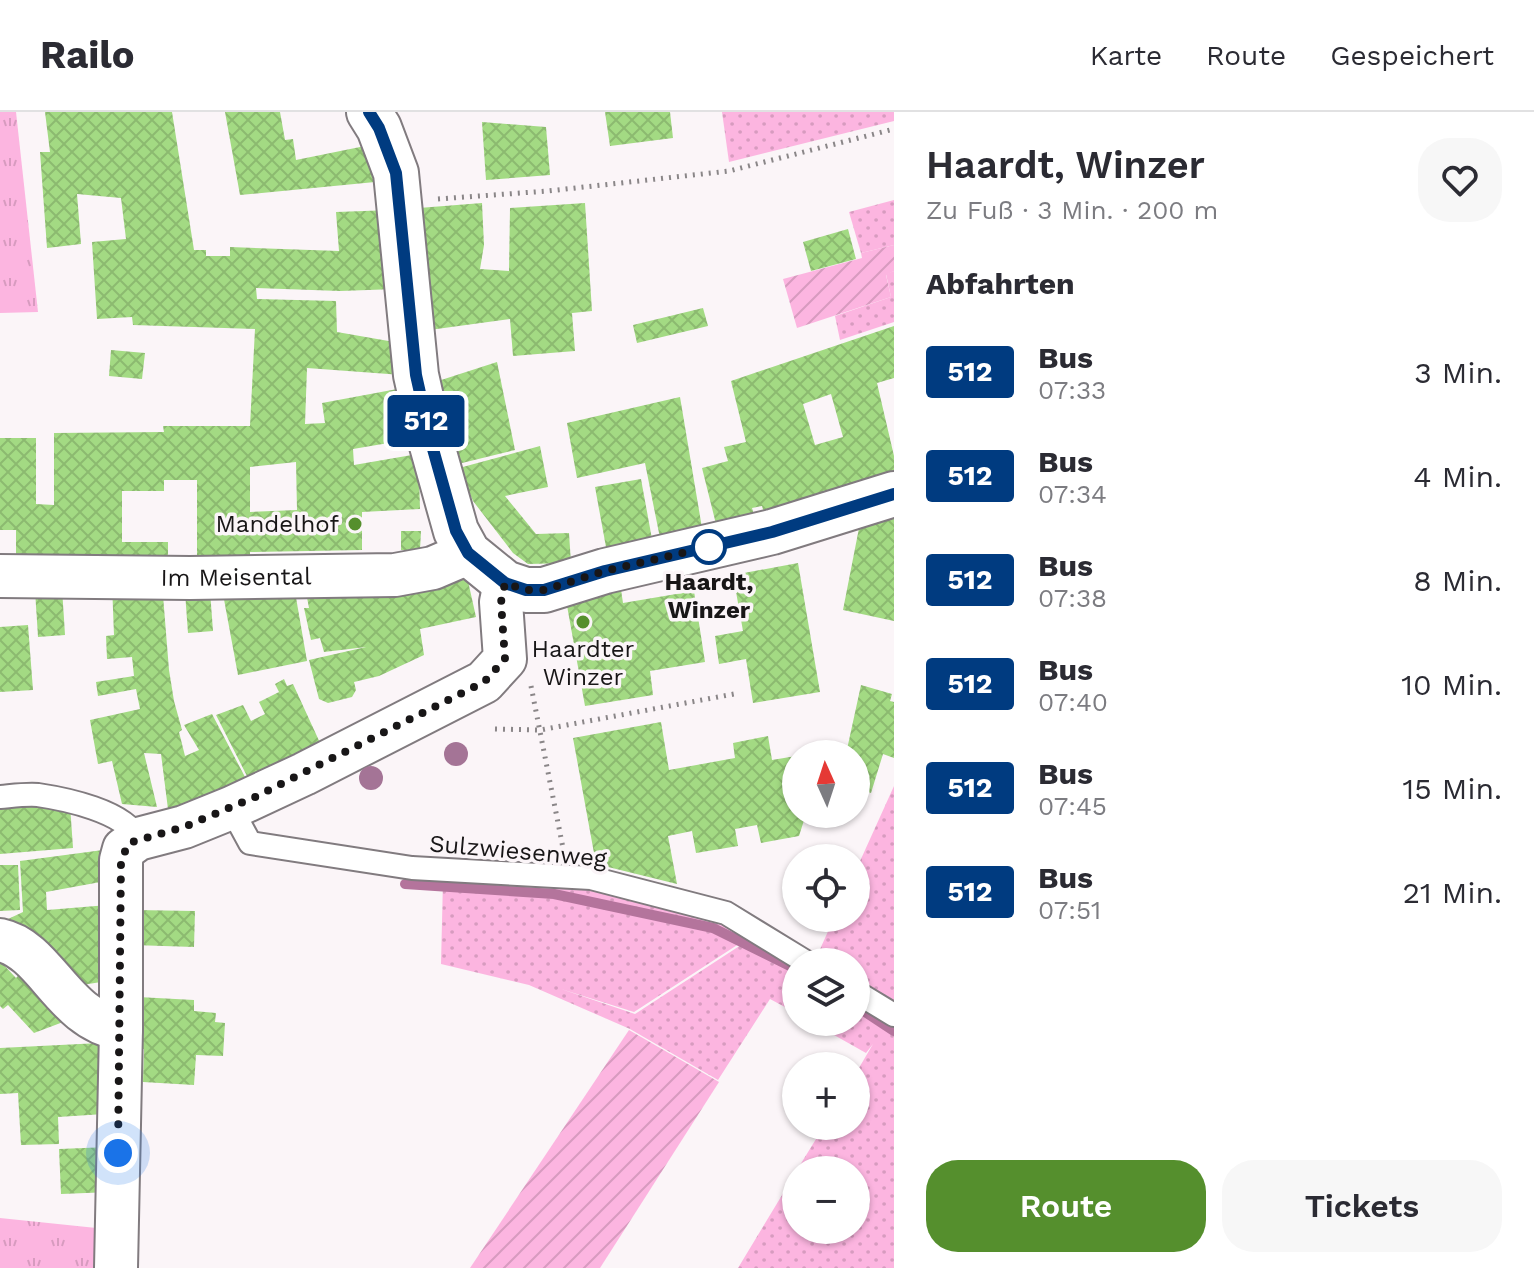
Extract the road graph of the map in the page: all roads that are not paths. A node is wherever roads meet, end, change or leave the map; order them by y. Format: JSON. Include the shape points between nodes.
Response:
{"nodes":[{"id":1,"x":369,"y":112,"type":"edge"},
{"id":2,"x":894,"y":494,"type":"edge"},
{"id":3,"x":468,"y":553,"type":"junction"},
{"id":4,"x":0,"y":576,"type":"edge"},
{"id":5,"x":505,"y":583,"type":"junction"},
{"id":6,"x":0,"y":797,"type":"edge"},
{"id":7,"x":231,"y":808,"type":"junction"},
{"id":8,"x":138,"y":839,"type":"junction"},
{"id":9,"x":0,"y":940,"type":"edge"},
{"id":10,"x":783,"y":948,"type":"edge"},
{"id":11,"x":870,"y":1000,"type":"edge"},
{"id":12,"x":894,"y":1015,"type":"edge"},
{"id":13,"x":121,"y":1029,"type":"junction"},
{"id":14,"x":116,"y":1268,"type":"edge"}],
"edges":[{"from":1,"to":3,"type":"street","via":[[396,173],[416,375],[456,531]]},
{"from":2,"to":5,"type":"street","via":[[772,532],[544,590]]},
{"from":3,"to":4,"type":"street","name":"Im Meisental","via":[[433,568],[395,575]]},
{"from":3,"to":5,"type":"street"},
{"from":5,"to":7,"type":"street","via":[[505,659],[484,682]]},
{"from":6,"to":8,"type":"lane","via":[[37,795],[96,809],[126,824]]},
{"from":7,"to":8,"type":"street"},
{"from":7,"to":10,"type":"lane","name":"Sulzwiesenweg","via":[[250,843],[412,868],[591,878],[726,913]]},
{"from":8,"to":13,"type":"street","via":[[129,843],[121,860]]},
{"from":9,"to":13,"type":"street","via":[[23,951],[84,1014]]},
{"from":11,"to":12,"type":"lane"},
{"from":13,"to":14,"type":"street"}]}
